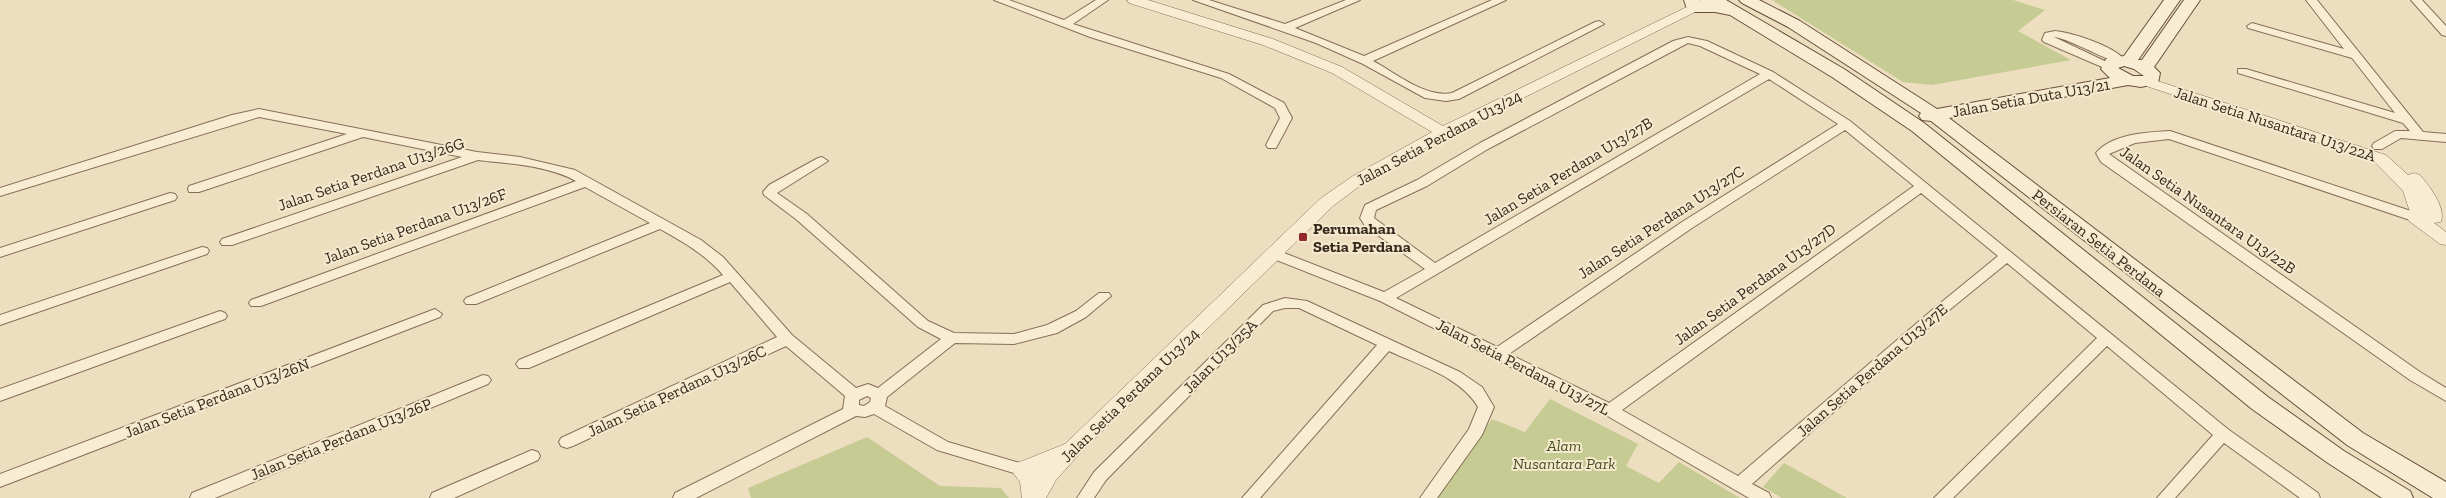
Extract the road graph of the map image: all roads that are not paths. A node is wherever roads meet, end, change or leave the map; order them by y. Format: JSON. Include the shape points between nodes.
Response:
{"nodes":[{"id":1,"x":999,"y":0,"type":"edge"},
{"id":2,"x":1103,"y":0,"type":"edge"},
{"id":3,"x":1134,"y":0,"type":"edge"},
{"id":4,"x":1198,"y":0,"type":"edge"},
{"id":5,"x":1355,"y":0,"type":"edge"},
{"id":6,"x":1501,"y":0,"type":"edge"},
{"id":7,"x":1713,"y":0,"type":"edge"},
{"id":8,"x":2172,"y":0,"type":"edge"},
{"id":9,"x":2192,"y":0,"type":"edge"},
{"id":10,"x":2312,"y":0,"type":"edge"},
{"id":11,"x":2416,"y":0,"type":"edge"},
{"id":12,"x":1693,"y":4,"type":"edge"},
{"id":13,"x":1742,"y":4,"type":"edge"},
{"id":14,"x":1065,"y":24,"type":"junction"},
{"id":15,"x":1599,"y":24,"type":"dead end"},
{"id":16,"x":2252,"y":26,"type":"dead end"},
{"id":17,"x":1287,"y":27,"type":"junction"},
{"id":18,"x":2446,"y":33,"type":"edge"},
{"id":19,"x":2356,"y":56,"type":"junction"},
{"id":20,"x":1813,"y":58,"type":"junction"},
{"id":21,"x":1365,"y":60,"type":"junction"},
{"id":22,"x":2117,"y":65,"type":"junction"},
{"id":23,"x":2242,"y":71,"type":"dead end"},
{"id":24,"x":1769,"y":74,"type":"junction"},
{"id":25,"x":2142,"y":76,"type":"junction"},
{"id":26,"x":1890,"y":85,"type":"junction"},
{"id":27,"x":1967,"y":106,"type":"junction"},
{"id":28,"x":1928,"y":114,"type":"junction"},
{"id":29,"x":2408,"y":121,"type":"junction"},
{"id":30,"x":1424,"y":122,"type":"junction"},
{"id":31,"x":1462,"y":123,"type":"junction"},
{"id":32,"x":1846,"y":124,"type":"junction"},
{"id":33,"x":363,"y":132,"type":"junction"},
{"id":34,"x":1443,"y":132,"type":"junction"},
{"id":35,"x":2419,"y":134,"type":"junction"},
{"id":36,"x":2446,"y":138,"type":"edge"},
{"id":37,"x":1969,"y":142,"type":"junction"},
{"id":38,"x":1424,"y":143,"type":"junction"},
{"id":39,"x":1272,"y":145,"type":"dead end"},
{"id":40,"x":2382,"y":152,"type":"junction"},
{"id":41,"x":477,"y":156,"type":"junction"},
{"id":42,"x":822,"y":161,"type":"dead end"},
{"id":43,"x":586,"y":182,"type":"junction"},
{"id":44,"x":1989,"y":186,"type":"junction"},
{"id":45,"x":1921,"y":187,"type":"junction"},
{"id":46,"x":194,"y":190,"type":"dead end"},
{"id":47,"x":0,"y":192,"type":"edge"},
{"id":48,"x":170,"y":197,"type":"dead end"},
{"id":49,"x":662,"y":222,"type":"junction"},
{"id":50,"x":2436,"y":228,"type":"edge"},
{"id":51,"x":227,"y":242,"type":"dead end"},
{"id":52,"x":202,"y":251,"type":"dead end"},
{"id":53,"x":0,"y":253,"type":"edge"},
{"id":54,"x":1274,"y":254,"type":"junction"},
{"id":55,"x":2006,"y":257,"type":"junction"},
{"id":56,"x":1435,"y":269,"type":"junction"},
{"id":57,"x":732,"y":276,"type":"junction"},
{"id":58,"x":1104,"y":296,"type":"dead end"},
{"id":59,"x":1385,"y":298,"type":"junction"},
{"id":60,"x":471,"y":301,"type":"dead end"},
{"id":61,"x":256,"y":303,"type":"dead end"},
{"id":62,"x":434,"y":314,"type":"dead end"},
{"id":63,"x":220,"y":316,"type":"dead end"},
{"id":64,"x":0,"y":320,"type":"edge"},
{"id":65,"x":952,"y":338,"type":"junction"},
{"id":66,"x":788,"y":339,"type":"junction"},
{"id":67,"x":2105,"y":339,"type":"junction"},
{"id":68,"x":1387,"y":344,"type":"junction"},
{"id":69,"x":1498,"y":354,"type":"junction"},
{"id":70,"x":524,"y":364,"type":"dead end"},
{"id":71,"x":483,"y":380,"type":"dead end"},
{"id":72,"x":0,"y":395,"type":"edge"},
{"id":73,"x":2446,"y":395,"type":"edge"},
{"id":74,"x":877,"y":401,"type":"junction"},
{"id":75,"x":854,"y":403,"type":"junction"},
{"id":76,"x":1610,"y":410,"type":"junction"},
{"id":77,"x":2223,"y":434,"type":"junction"},
{"id":78,"x":2355,"y":439,"type":"junction"},
{"id":79,"x":567,"y":442,"type":"dead end"},
{"id":80,"x":1074,"y":447,"type":"junction"},
{"id":81,"x":532,"y":456,"type":"dead end"},
{"id":82,"x":1022,"y":470,"type":"junction"},
{"id":83,"x":1049,"y":474,"type":"junction"},
{"id":84,"x":0,"y":481,"type":"edge"},
{"id":85,"x":1740,"y":484,"type":"junction"},
{"id":86,"x":2446,"y":494,"type":"edge"},
{"id":87,"x":198,"y":498,"type":"edge"},
{"id":88,"x":438,"y":498,"type":"edge"},
{"id":89,"x":681,"y":498,"type":"edge"},
{"id":90,"x":1034,"y":498,"type":"edge"},
{"id":91,"x":1085,"y":498,"type":"edge"},
{"id":92,"x":1250,"y":498,"type":"edge"},
{"id":93,"x":1428,"y":498,"type":"edge"},
{"id":94,"x":1763,"y":498,"type":"edge"},
{"id":95,"x":1942,"y":498,"type":"edge"},
{"id":96,"x":2165,"y":498,"type":"edge"},
{"id":97,"x":2312,"y":498,"type":"edge"},
{"id":98,"x":2401,"y":498,"type":"edge"},
{"id":99,"x":2434,"y":498,"type":"edge"}],
"edges":[{"from":1,"to":14,"type":"street"},
{"from":2,"to":14,"type":"street"},
{"from":3,"to":30,"type":"street","via":[[1268,42],[1337,70]]},
{"from":4,"to":17,"type":"street"},
{"from":5,"to":17,"type":"street"},
{"from":6,"to":21,"type":"street"},
{"from":7,"to":12,"type":"street","name":"Jalan Setia Perdana U13/24"},
{"from":7,"to":13,"type":"main road","name":"Persiaran Setia Perdana"},
{"from":8,"to":22,"type":"main road","name":"Jalan Setia Duta U13/21"},
{"from":9,"to":25,"type":"main road"},
{"from":10,"to":19,"type":"street"},
{"from":11,"to":18,"type":"street"},
{"from":12,"to":13,"type":"main road","via":[[1715,7]]},
{"from":12,"to":31,"type":"street","name":"Jalan Setia Perdana U13/24"},
{"from":13,"to":20,"type":"main road","name":"Persiaran Setia Perdana"},
{"from":13,"to":26,"type":"main road","name":"Persiaran Setia Perdana","via":[[1794,24]]},
{"from":14,"to":39,"type":"street","via":[[1239,82],[1280,106],[1285,113],[1286,118]]},
{"from":15,"to":21,"type":"street","via":[[1455,96],[1433,98]]},
{"from":16,"to":19,"type":"street"},
{"from":17,"to":21,"type":"street"},
{"from":19,"to":29,"type":"street"},
{"from":20,"to":28,"type":"main road","via":[[1854,78],[1898,106]]},
{"from":20,"to":44,"type":"main road","name":"Persiaran Setia Perdana","via":[[1918,127]]},
{"from":22,"to":22,"type":"street","via":[[2048,40],[2049,35],[2054,32],[2064,35]]},
{"from":22,"to":25,"type":"main road"},
{"from":22,"to":27,"type":"main road","name":"Jalan Setia Duta U13/21"},
{"from":23,"to":29,"type":"street"},
{"from":24,"to":32,"type":"street"},
{"from":24,"to":56,"type":"street","name":"Jalan Setia Perdana U13/27B"},
{"from":24,"to":56,"type":"street","via":[[1703,43],[1688,40],[1677,43],[1484,146],[1422,183],[1370,208],[1367,218],[1370,223]]},
{"from":25,"to":27,"type":"main road","name":"Jalan Setia Duta U13/21"},
{"from":25,"to":40,"type":"street","name":"Jalan Setia Nusantara U13/22A"},
{"from":26,"to":27,"type":"main road","via":[[1927,100]]},
{"from":26,"to":28,"type":"main road","name":"Persiaran Setia Perdana"},
{"from":27,"to":28,"type":"main road","name":"Jalan Setia Duta U13/21"},
{"from":27,"to":37,"type":"main road","via":[[1960,116],[1959,126]]},
{"from":28,"to":37,"type":"main road","name":"Persiaran Setia Perdana"},
{"from":28,"to":44,"type":"main road","via":[[1927,125],[1973,165]]},
{"from":29,"to":35,"type":"street"},
{"from":30,"to":31,"type":"street"},
{"from":30,"to":34,"type":"street"},
{"from":30,"to":38,"type":"street","via":[[1427,134]]},
{"from":31,"to":34,"type":"street","name":"Jalan Setia Perdana U13/24"},
{"from":32,"to":45,"type":"street"},
{"from":32,"to":69,"type":"street","name":"Jalan Setia Perdana U13/27C","via":[[1687,225]]},
{"from":33,"to":41,"type":"street"},
{"from":33,"to":46,"type":"street"},
{"from":33,"to":47,"type":"street","via":[[273,114],[249,114]]},
{"from":34,"to":38,"type":"street","name":"Jalan Setia Perdana U13/24"},
{"from":35,"to":36,"type":"street"},
{"from":35,"to":40,"type":"street","via":[[2399,134]]},
{"from":37,"to":78,"type":"main road","name":"Persiaran Setia Perdana"},
{"from":38,"to":54,"type":"street","name":"Jalan Setia Perdana U13/24","via":[[1360,179],[1327,202]]},
{"from":40,"to":50,"type":"street","name":"Jalan Setia Nusantara U13/22A"},
{"from":41,"to":43,"type":"street","name":"Jalan Setia Perdana U13/26G","via":[[570,172]]},
{"from":41,"to":51,"type":"street","name":"Jalan Setia Perdana U13/26G"},
{"from":42,"to":65,"type":"street","via":[[774,188],[770,195],[802,217],[924,324]]},
{"from":43,"to":49,"type":"street","name":"Jalan Setia Perdana U13/26G"},
{"from":43,"to":61,"type":"street","name":"Jalan Setia Perdana U13/26F"},
{"from":44,"to":98,"type":"main road","name":"Persiaran Setia Perdana","via":[[2260,403]]},
{"from":45,"to":55,"type":"street"},
{"from":45,"to":76,"type":"street","name":"Jalan Setia Perdana U13/27D"},
{"from":48,"to":53,"type":"street"},
{"from":49,"to":57,"type":"street","name":"Jalan Setia Perdana U13/26G","via":[[696,243]]},
{"from":49,"to":60,"type":"street"},
{"from":50,"to":73,"type":"street","name":"Jalan Setia Nusantara U13/22B","via":[[2170,135],[2154,135],[2108,147],[2102,153],[2105,159],[2258,268]]},
{"from":52,"to":64,"type":"street"},
{"from":54,"to":59,"type":"street","name":"Jalan Setia Perdana U13/27L"},
{"from":54,"to":80,"type":"street","name":"Jalan Setia Perdana U13/24"},
{"from":55,"to":67,"type":"street"},
{"from":55,"to":85,"type":"street","name":"Jalan Setia Perdana U13/27E"},
{"from":56,"to":59,"type":"street","name":"Jalan Setia Perdana U13/27B"},
{"from":57,"to":66,"type":"street","name":"Jalan Setia Perdana U13/26G"},
{"from":57,"to":70,"type":"street"},
{"from":58,"to":65,"type":"street","via":[[1082,314],[1052,329],[1014,339]]},
{"from":59,"to":69,"type":"street","name":"Jalan Setia Perdana U13/27L"},
{"from":62,"to":84,"type":"street","name":"Jalan Setia Perdana U13/26N"},
{"from":63,"to":72,"type":"street"},
{"from":65,"to":74,"type":"street"},
{"from":66,"to":75,"type":"street","name":"Jalan Setia Perdana U13/26G"},
{"from":66,"to":79,"type":"street","name":"Jalan Setia Perdana U13/26C"},
{"from":67,"to":77,"type":"street"},
{"from":67,"to":95,"type":"street"},
{"from":68,"to":91,"type":"street","name":"Jalan U13/25A","via":[[1302,304],[1279,303],[1268,308],[1100,476]]},
{"from":68,"to":92,"type":"street"},
{"from":68,"to":93,"type":"street","name":"Jalan U13/25A","via":[[1455,376],[1477,391],[1486,408],[1476,431]]},
{"from":69,"to":76,"type":"street","name":"Jalan Setia Perdana U13/27L"},
{"from":71,"to":87,"type":"street","name":"Jalan Setia Perdana U13/26P"},
{"from":74,"to":75,"type":"street","via":[[867,411]]},
{"from":74,"to":82,"type":"street","via":[[943,446]]},
{"from":75,"to":89,"type":"street"},
{"from":76,"to":85,"type":"street","name":"Jalan Setia Perdana U13/27L"},
{"from":77,"to":96,"type":"street"},
{"from":77,"to":97,"type":"street"},
{"from":78,"to":86,"type":"main road","name":"Persiaran Setia Perdana"},
{"from":78,"to":99,"type":"main road","via":[[2394,472]]},
{"from":80,"to":82,"type":"street"},
{"from":80,"to":83,"type":"street","name":"Jalan Setia Perdana U13/24"},
{"from":81,"to":88,"type":"street"},
{"from":82,"to":83,"type":"street"},
{"from":82,"to":90,"type":"street","via":[[1030,480]]},
{"from":83,"to":90,"type":"street","name":"Jalan Setia Perdana U13/24"},
{"from":85,"to":94,"type":"street","name":"Jalan Setia Perdana U13/27L"}]}
